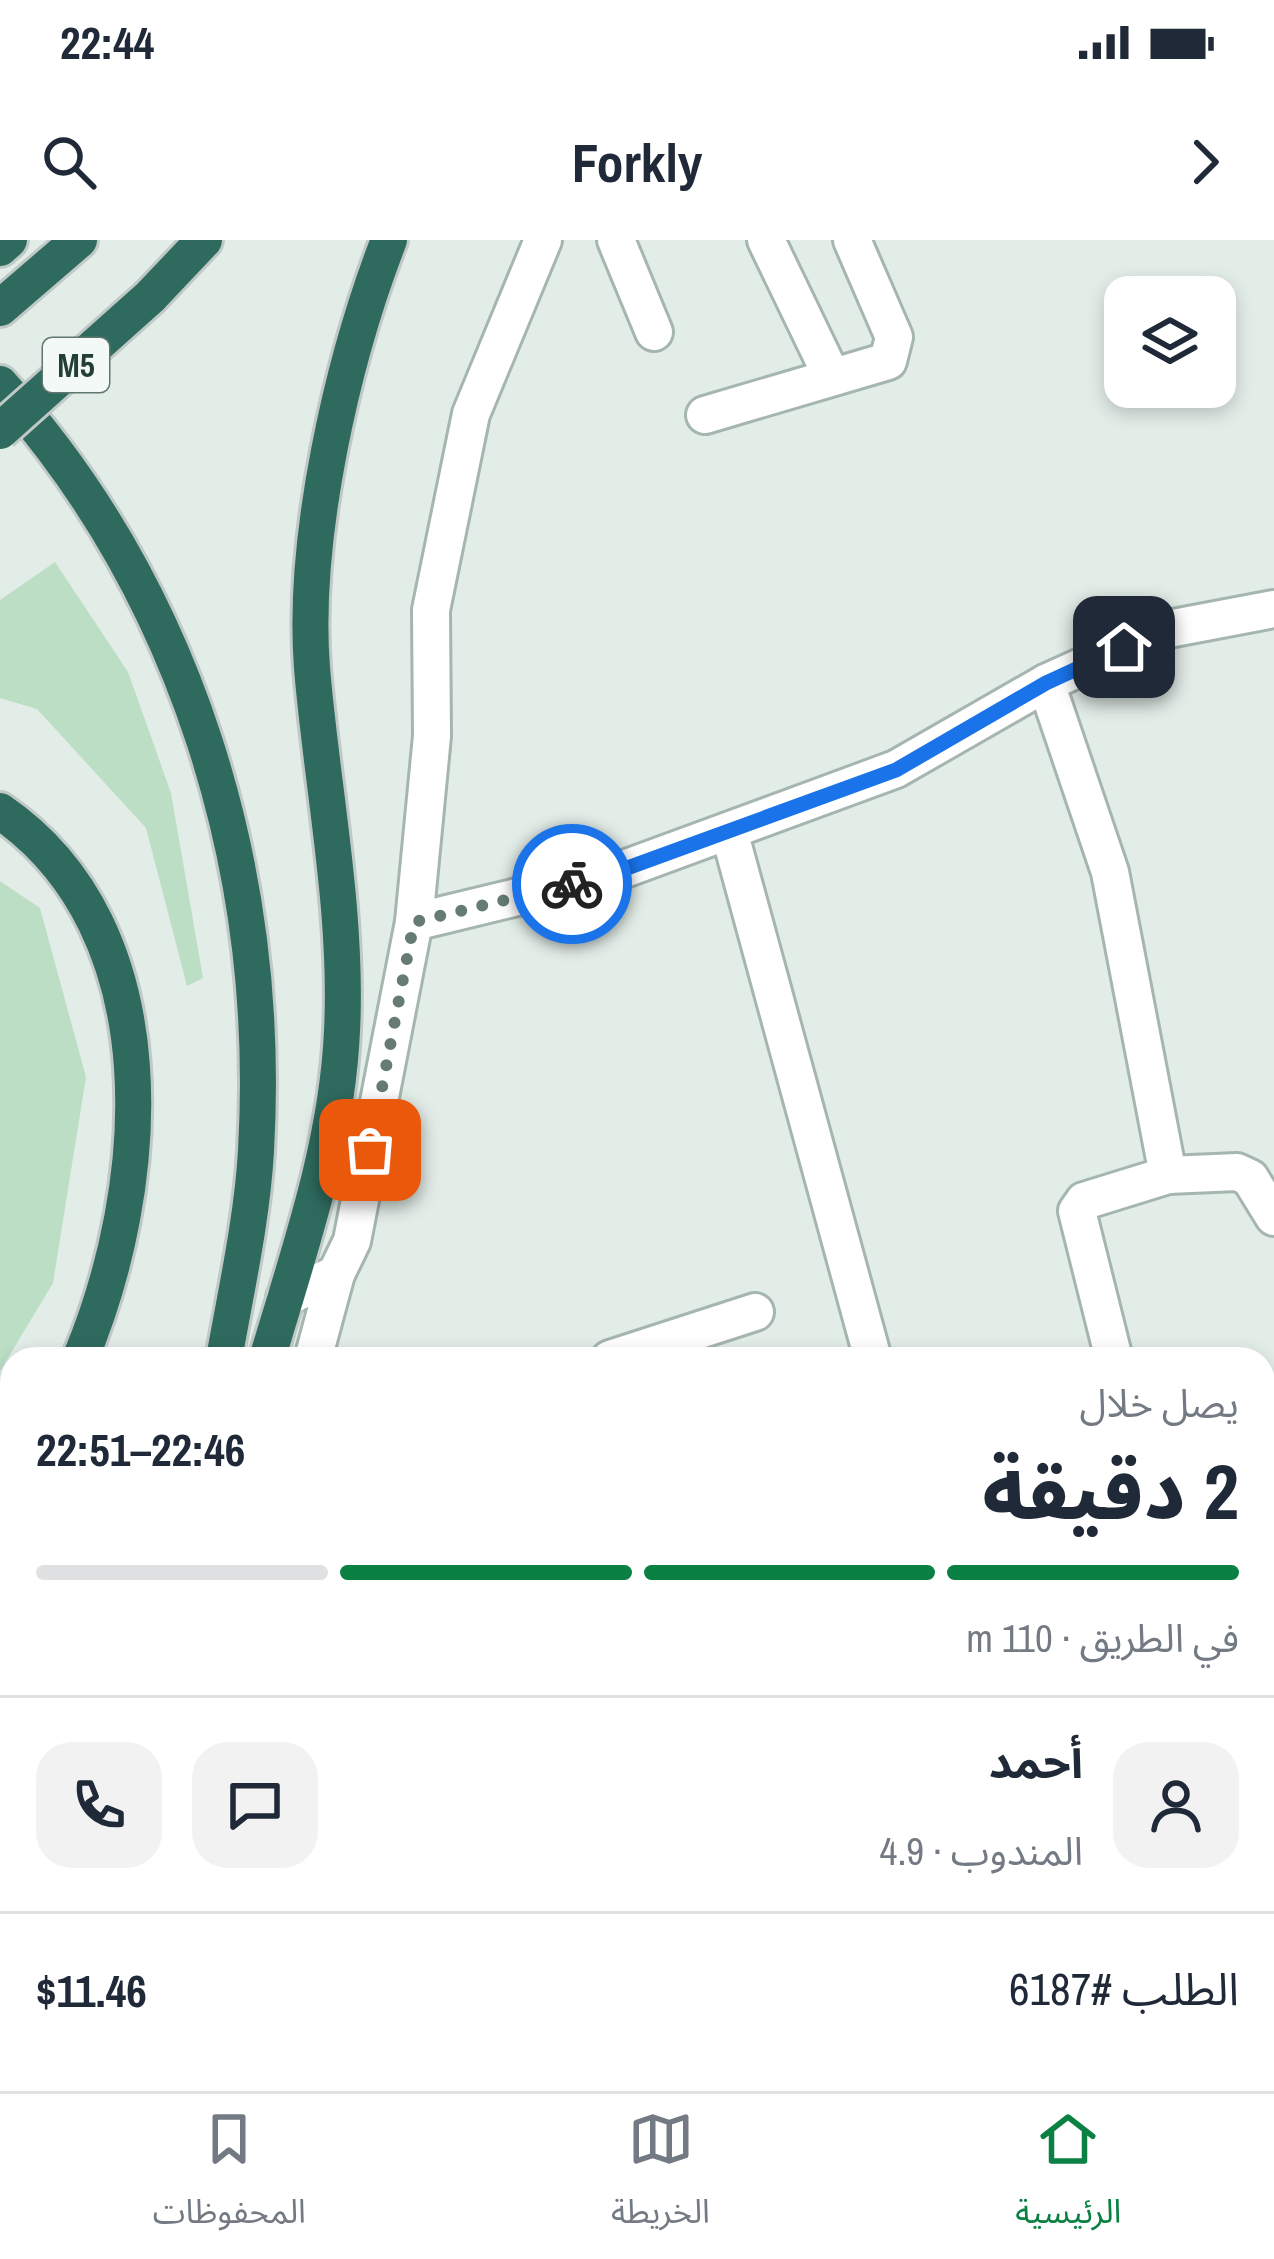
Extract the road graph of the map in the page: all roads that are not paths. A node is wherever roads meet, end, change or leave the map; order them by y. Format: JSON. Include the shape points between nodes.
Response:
{"nodes":[{"id":1,"x":9,"y":240,"type":"edge"},
{"id":2,"x":79,"y":240,"type":"edge"},
{"id":3,"x":204,"y":240,"type":"edge"},
{"id":4,"x":389,"y":240,"type":"edge"},
{"id":5,"x":544,"y":240,"type":"edge"},
{"id":6,"x":616,"y":240,"type":"edge"},
{"id":7,"x":766,"y":240,"type":"edge"},
{"id":8,"x":852,"y":240,"type":"edge"},
{"id":9,"x":0,"y":248,"type":"edge"},
{"id":10,"x":0,"y":308,"type":"edge"},
{"id":11,"x":654,"y":332,"type":"dead end"},
{"id":12,"x":832,"y":377,"type":"junction"},
{"id":13,"x":0,"y":384,"type":"edge"},
{"id":14,"x":705,"y":415,"type":"dead end"},
{"id":15,"x":0,"y":430,"type":"edge"},
{"id":16,"x":1274,"y":609,"type":"edge"},
{"id":17,"x":1046,"y":683,"type":"junction"},
{"id":18,"x":0,"y":811,"type":"edge"},
{"id":19,"x":729,"y":831,"type":"junction"},
{"id":20,"x":414,"y":922,"type":"junction"},
{"id":21,"x":1168,"y":1175,"type":"junction"},
{"id":22,"x":1274,"y":1216,"type":"edge"},
{"id":23,"x":336,"y":1274,"type":"junction"},
{"id":24,"x":285,"y":1298,"type":"junction"},
{"id":25,"x":755,"y":1312,"type":"dead end"},
{"id":26,"x":85,"y":1347,"type":"edge"},
{"id":27,"x":226,"y":1347,"type":"edge"},
{"id":28,"x":271,"y":1347,"type":"edge"},
{"id":29,"x":316,"y":1347,"type":"edge"},
{"id":30,"x":647,"y":1347,"type":"edge"},
{"id":31,"x":870,"y":1347,"type":"edge"},
{"id":32,"x":1111,"y":1347,"type":"edge"}],
"edges":[{"from":1,"to":9,"type":"highway"},
{"from":2,"to":10,"type":"highway","number":"M5"},
{"from":3,"to":15,"type":"highway","number":"M5","bridge":true},
{"from":4,"to":24,"type":"highway","via":[[352,352],[322,506],[312,662],[343,1030],[333,1123]]},
{"from":5,"to":20,"type":"street","via":[[471,414],[431,610],[432,736]]},
{"from":6,"to":11,"type":"street"},
{"from":7,"to":12,"type":"street"},
{"from":8,"to":12,"type":"street","via":[[895,337],[889,361]]},
{"from":12,"to":14,"type":"street"},
{"from":13,"to":27,"type":"highway","via":[[95,505],[142,586],[216,770],[253,961],[258,1058],[256,1155]]},
{"from":16,"to":17,"type":"street","via":[[1163,630]]},
{"from":17,"to":19,"type":"street","via":[[896,770]]},
{"from":17,"to":21,"type":"street","via":[[1110,872]]},
{"from":18,"to":26,"type":"highway","via":[[50,855],[90,915],[126,1016],[128,1188]]},
{"from":19,"to":20,"type":"street","via":[[608,875]]},
{"from":19,"to":31,"type":"street"},
{"from":20,"to":23,"type":"street","via":[[352,1241]]},
{"from":21,"to":22,"type":"street","via":[[1237,1172],[1250,1178]]},
{"from":21,"to":32,"type":"street","via":[[1084,1201],[1077,1211]]},
{"from":23,"to":24,"type":"street"},
{"from":23,"to":29,"type":"street"},
{"from":24,"to":28,"type":"highway"},
{"from":25,"to":30,"type":"street"}]}
